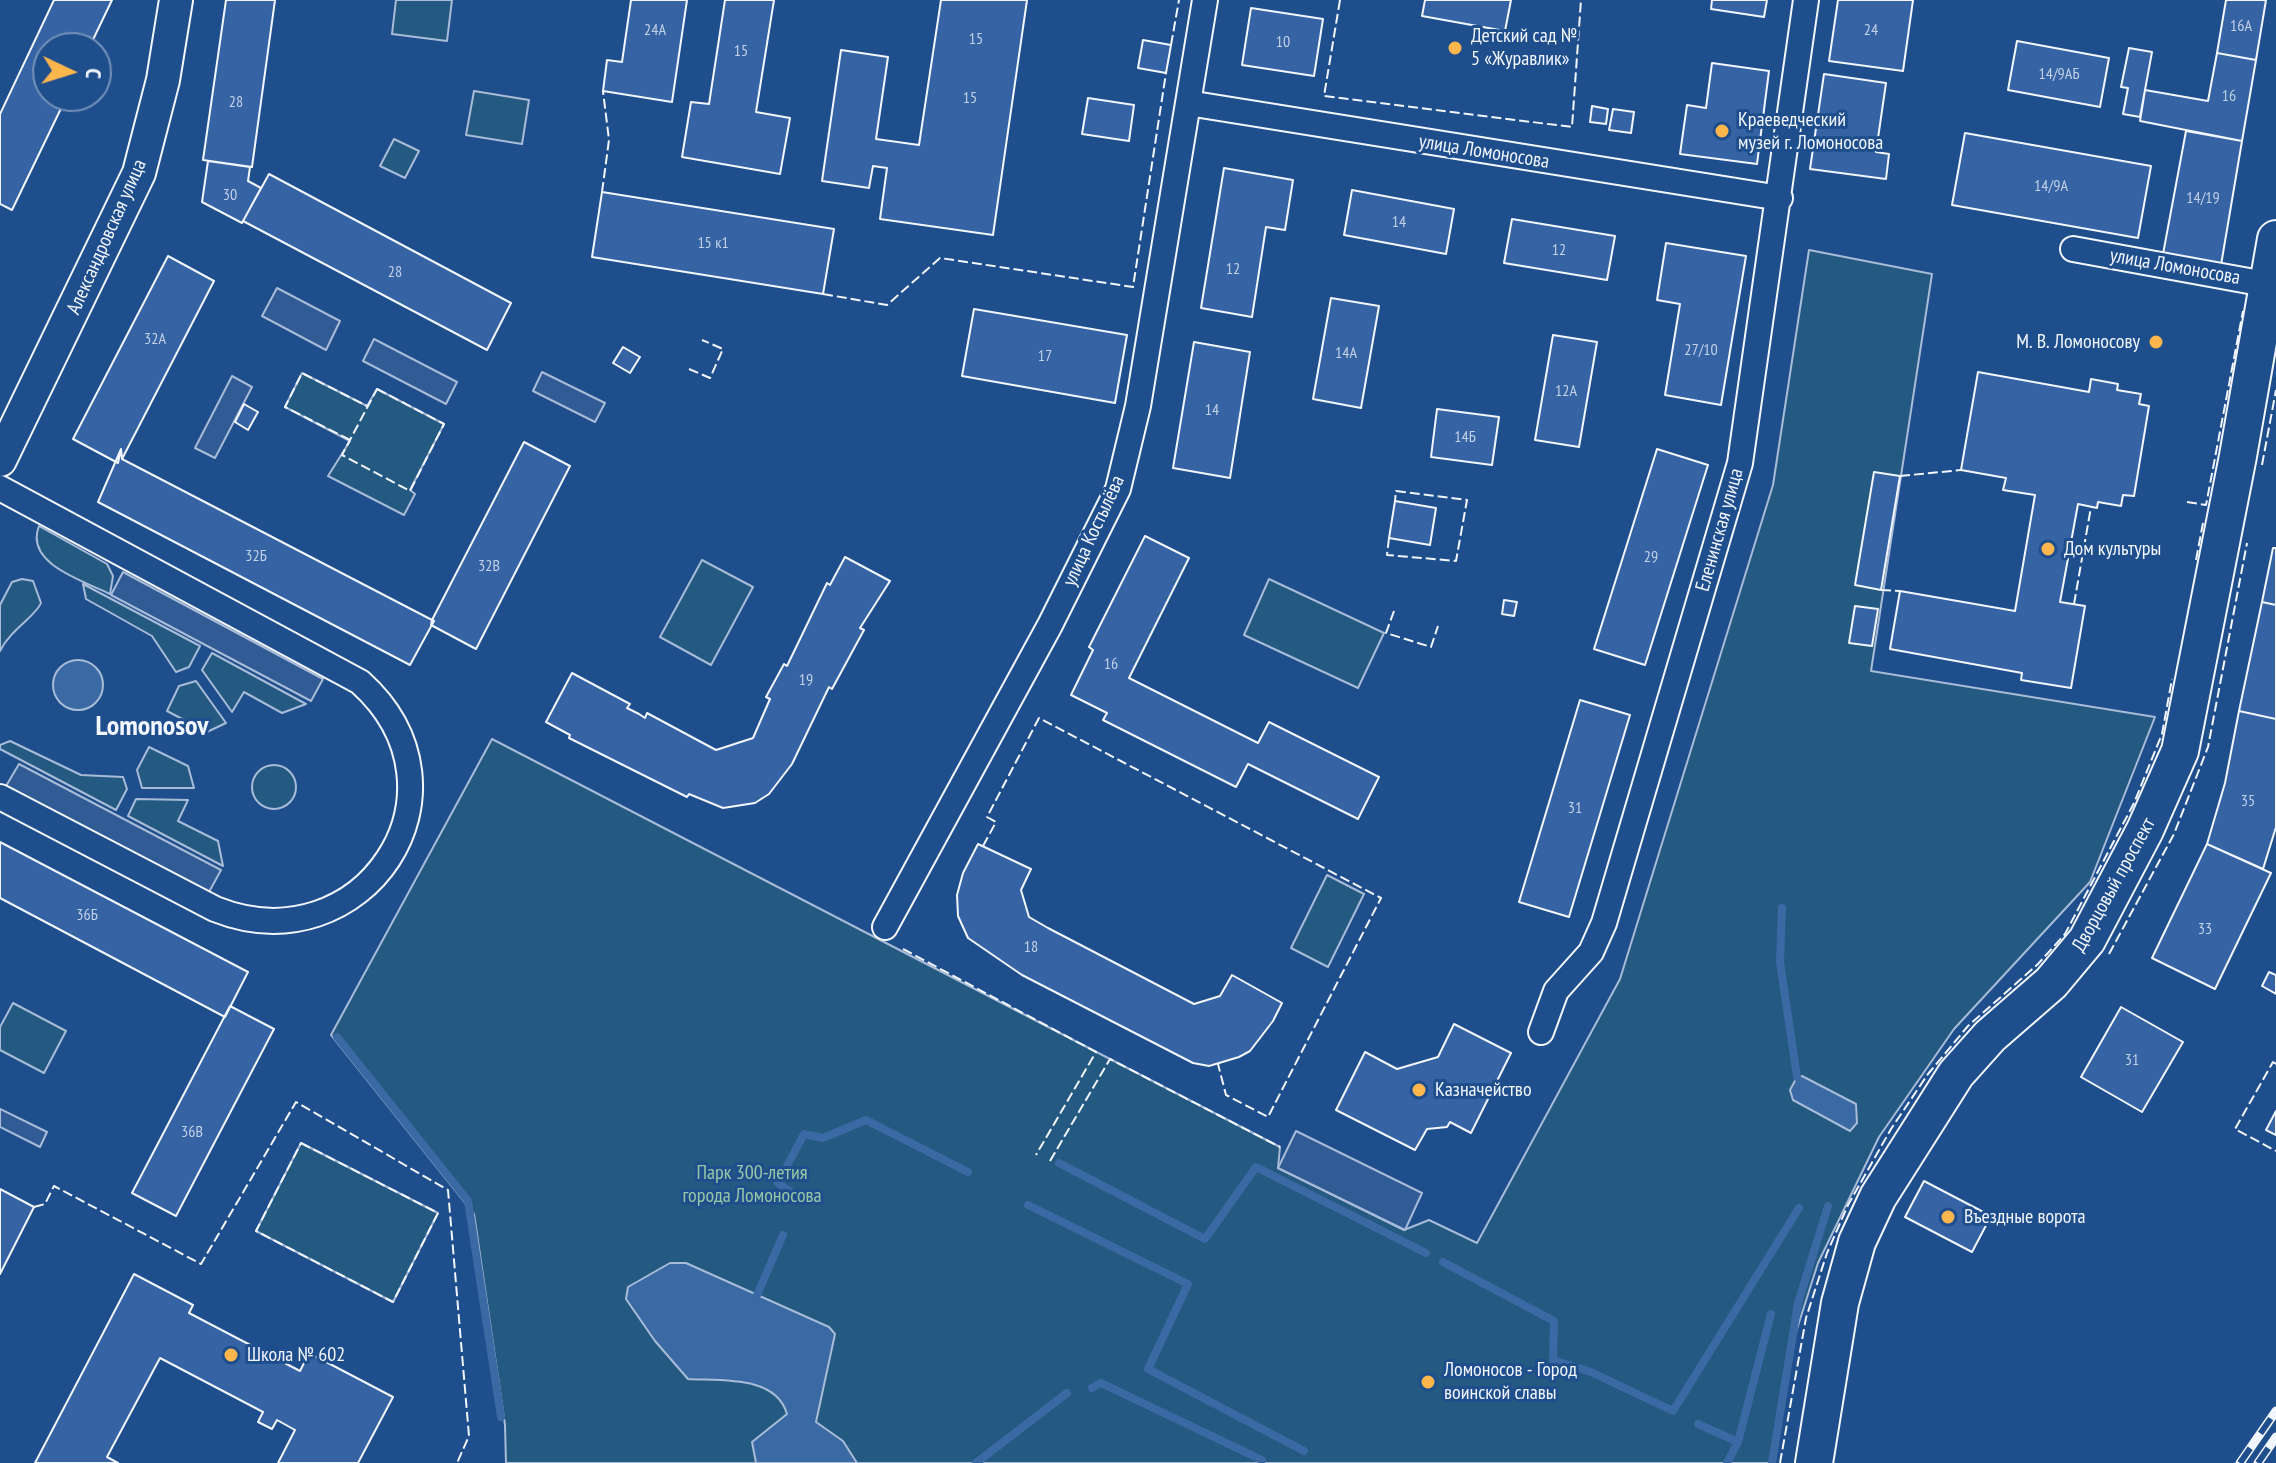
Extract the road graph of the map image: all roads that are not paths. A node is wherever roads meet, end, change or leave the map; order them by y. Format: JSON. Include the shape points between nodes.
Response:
{"nodes":[{"id":1,"x":176,"y":0,"type":"edge"},
{"id":2,"x":1205,"y":0,"type":"edge"},
{"id":3,"x":1806,"y":0,"type":"edge"},
{"id":4,"x":1188,"y":103,"type":"junction"},
{"id":5,"x":1780,"y":198,"type":"junction"},
{"id":6,"x":2276,"y":239,"type":"edge"},
{"id":7,"x":2073,"y":249,"type":"dead end"},
{"id":8,"x":2272,"y":285,"type":"edge"},
{"id":9,"x":0,"y":460,"type":"edge"},
{"id":10,"x":0,"y":488,"type":"edge"},
{"id":11,"x":0,"y":797,"type":"edge"},
{"id":12,"x":885,"y":927,"type":"dead end"},
{"id":13,"x":1541,"y":1032,"type":"dead end"},
{"id":14,"x":1814,"y":1463,"type":"edge"}],
"edges":[{"from":1,"to":9,"type":"main road","name":"Александровская улица","via":[[163,80],[139,173]]},
{"from":2,"to":4,"type":"street","name":"улица Костылёва"},
{"from":3,"to":5,"type":"street","name":"Еленинская улица"},
{"from":4,"to":5,"type":"street","name":"улица Ломоносова"},
{"from":4,"to":12,"type":"street","name":"улица Костылёва","via":[[1138,406],[1118,489]]},
{"from":5,"to":13,"type":"street","name":"Еленинская улица","via":[[1744,441],[1726,515],[1604,923],[1591,952],[1556,991]]},
{"from":6,"to":8,"type":"main road","name":"Дворцовый проспект"},
{"from":7,"to":8,"type":"street","name":"улица Ломоносова"},
{"from":8,"to":14,"type":"main road","name":"Дворцовый проспект","via":[[2188,721],[2165,790],[2087,940],[2051,983],[1956,1074],[1878,1197],[1857,1242],[1840,1303]]},
{"from":10,"to":11,"type":"street","via":[[360,682],[395,722],[407,751],[411,786],[401,834],[379,874],[329,911],[284,923],[215,909]]}]}
